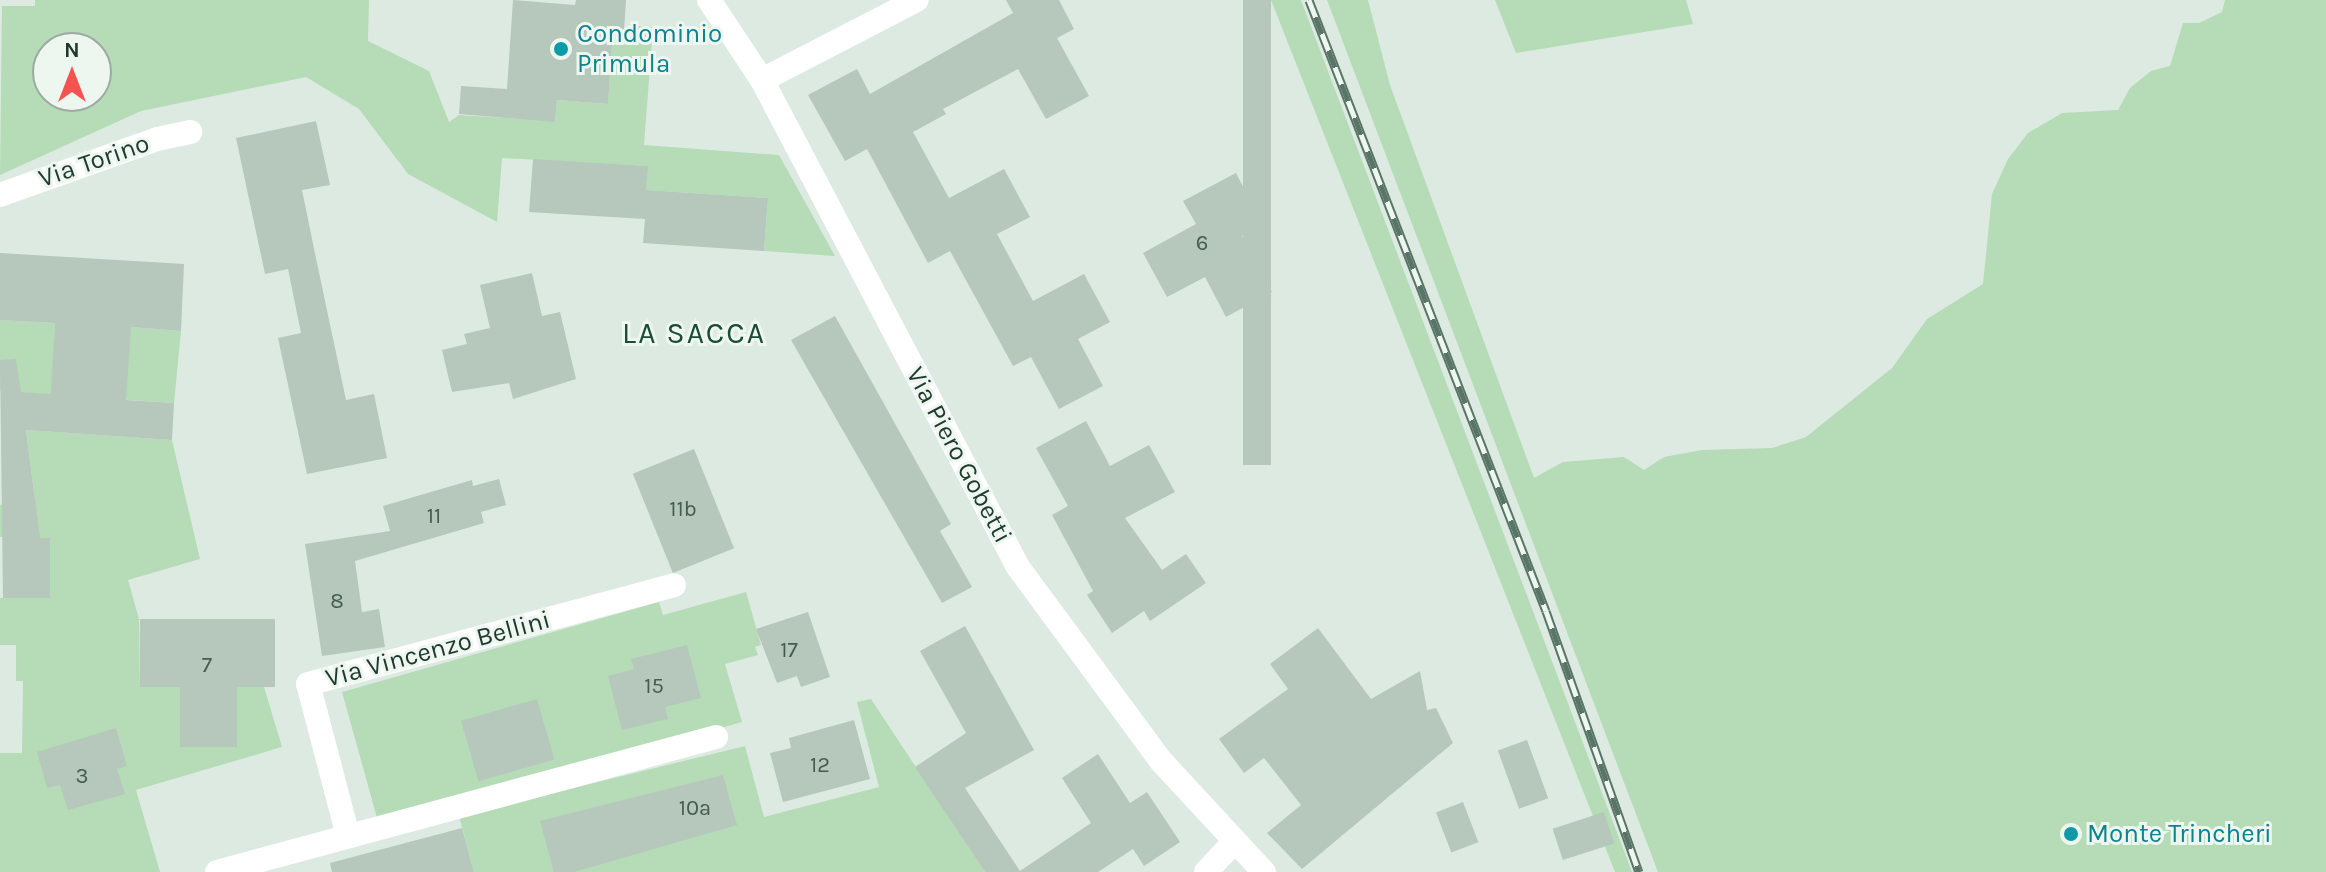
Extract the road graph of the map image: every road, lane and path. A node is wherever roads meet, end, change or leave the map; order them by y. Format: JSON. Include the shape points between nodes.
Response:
{"nodes":[{"id":1,"x":709,"y":0,"type":"edge"},
{"id":2,"x":917,"y":0,"type":"edge"},
{"id":3,"x":762,"y":80,"type":"junction"},
{"id":4,"x":190,"y":132,"type":"dead end"},
{"id":5,"x":0,"y":195,"type":"edge"},
{"id":6,"x":674,"y":585,"type":"dead end"},
{"id":7,"x":716,"y":737,"type":"dead end"},
{"id":8,"x":348,"y":836,"type":"junction"},
{"id":9,"x":1233,"y":843,"type":"junction"},
{"id":10,"x":217,"y":872,"type":"edge"},
{"id":11,"x":1206,"y":872,"type":"edge"},
{"id":12,"x":1264,"y":872,"type":"edge"}],
"edges":[{"from":1,"to":3,"type":"street","name":"Via Piero Gobetti"},
{"from":2,"to":3,"type":"street"},
{"from":3,"to":9,"type":"street","name":"Via Piero Gobetti","via":[[1018,567],[1093,673]]},
{"from":4,"to":5,"type":"street","name":"Via Torino"},
{"from":6,"to":8,"type":"street","name":"Via Vincenzo Bellini","via":[[308,684]]},
{"from":7,"to":8,"type":"street"},
{"from":8,"to":10,"type":"street"},
{"from":9,"to":11,"type":"street"},
{"from":9,"to":12,"type":"street","name":"Via Piero Gobetti"}]}
